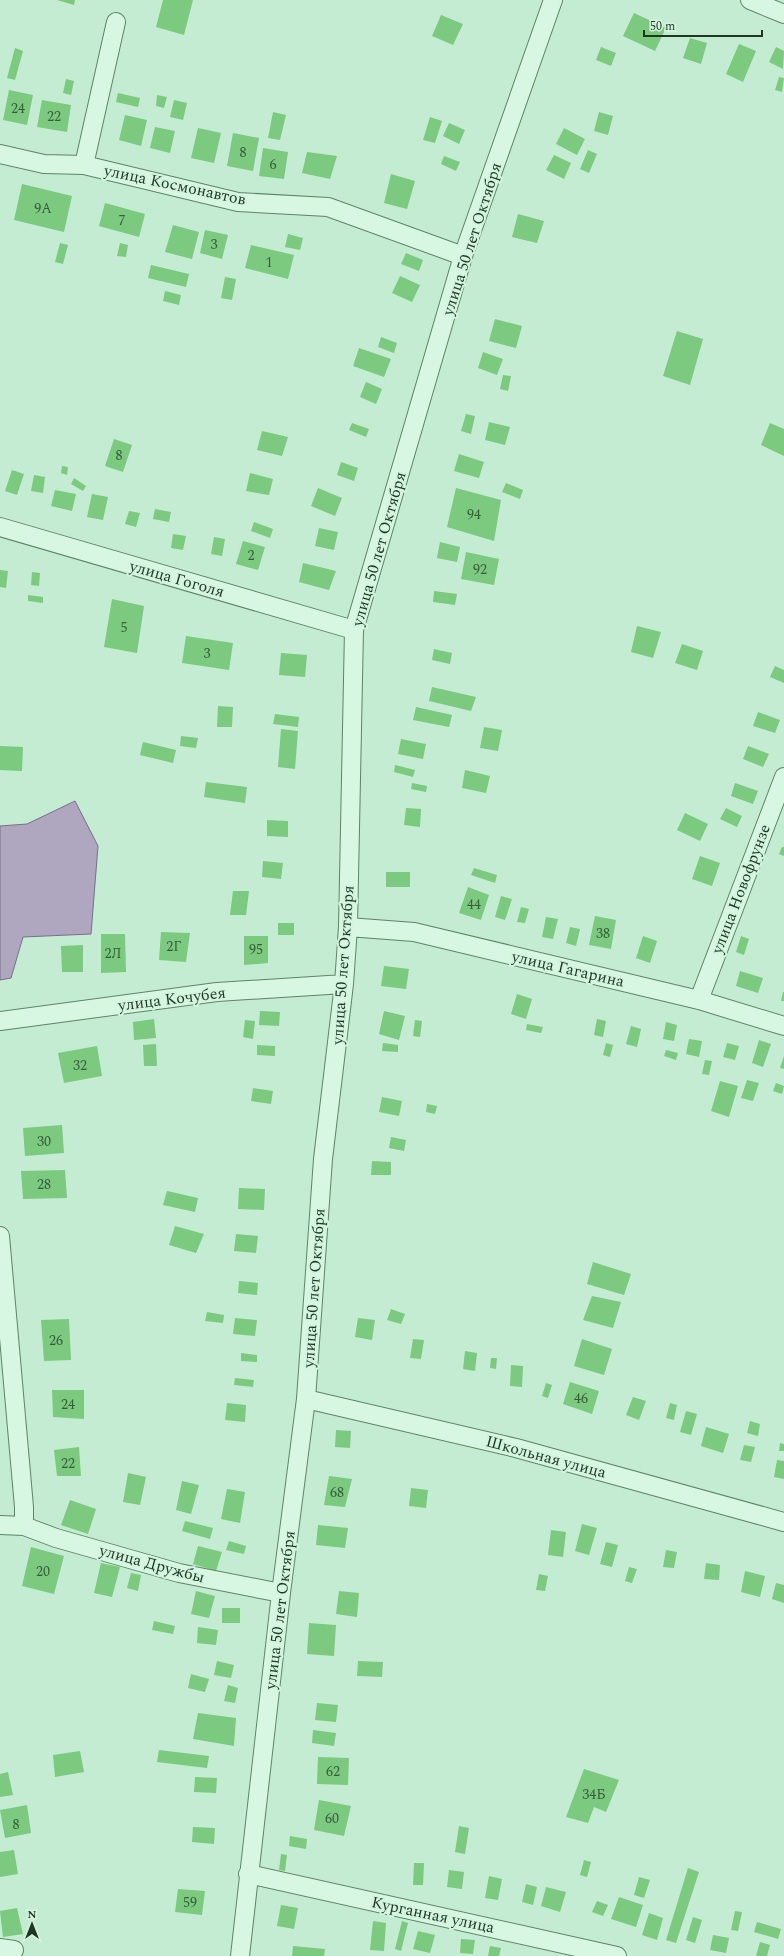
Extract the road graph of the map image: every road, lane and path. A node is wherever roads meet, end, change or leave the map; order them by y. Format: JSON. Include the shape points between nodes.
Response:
{"nodes":[{"id":1,"x":553,"y":0,"type":"edge"},
{"id":2,"x":750,"y":0,"type":"edge"},
{"id":3,"x":784,"y":14,"type":"edge"},
{"id":4,"x":116,"y":22,"type":"dead end"},
{"id":5,"x":0,"y":154,"type":"edge"},
{"id":6,"x":84,"y":165,"type":"junction"},
{"id":7,"x":463,"y":256,"type":"junction"},
{"id":8,"x":0,"y":527,"type":"edge"},
{"id":9,"x":354,"y":630,"type":"junction"},
{"id":10,"x":784,"y":777,"type":"edge"},
{"id":11,"x":348,"y":927,"type":"junction"},
{"id":12,"x":344,"y":984,"type":"junction"},
{"id":13,"x":699,"y":1000,"type":"junction"},
{"id":14,"x":0,"y":1021,"type":"edge"},
{"id":15,"x":784,"y":1026,"type":"edge"},
{"id":16,"x":0,"y":1236,"type":"edge"},
{"id":17,"x":2,"y":1274,"type":"edge"},
{"id":18,"x":306,"y":1399,"type":"junction"},
{"id":19,"x":784,"y":1522,"type":"edge"},
{"id":20,"x":0,"y":1525,"type":"edge"},
{"id":21,"x":24,"y":1526,"type":"junction"},
{"id":22,"x":281,"y":1593,"type":"junction"},
{"id":23,"x":248,"y":1874,"type":"junction"},
{"id":24,"x":240,"y":1956,"type":"edge"},
{"id":25,"x":617,"y":1956,"type":"edge"}],
"edges":[{"from":1,"to":7,"type":"street","name":"улица 50 лет Октября"},
{"from":2,"to":3,"type":"street"},
{"from":4,"to":6,"type":"street"},
{"from":5,"to":6,"type":"street","name":"улица Космонавтов","via":[[44,164]]},
{"from":6,"to":7,"type":"street","name":"улица Космонавтов","via":[[238,202],[328,207]]},
{"from":7,"to":9,"type":"street","name":"улица 50 лет Октября"},
{"from":8,"to":9,"type":"street","name":"улица Гоголя"},
{"from":9,"to":11,"type":"street","name":"улица 50 лет Октября"},
{"from":10,"to":13,"type":"street","name":"улица Новофрунзе"},
{"from":11,"to":12,"type":"street","name":"улица 50 лет Октября"},
{"from":11,"to":13,"type":"street","name":"улица Гагарина","via":[[414,932]]},
{"from":12,"to":14,"type":"street","name":"улица Кочубея","via":[[217,992]]},
{"from":12,"to":18,"type":"street","name":"улица 50 лет Октября","via":[[323,1159]]},
{"from":13,"to":15,"type":"street","name":"улица Гагарина"},
{"from":16,"to":17,"type":"street"},
{"from":17,"to":21,"type":"street"},
{"from":18,"to":19,"type":"street","name":"Школьная улица","via":[[516,1448]]},
{"from":18,"to":22,"type":"street","name":"улица 50 лет Октября"},
{"from":20,"to":21,"type":"street","name":"улица Дружбы"},
{"from":21,"to":22,"type":"street","name":"улица Дружбы","via":[[56,1538],[179,1573]]},
{"from":22,"to":23,"type":"street","name":"улица 50 лет Октября"},
{"from":23,"to":24,"type":"street","name":"улица 50 лет Октября"},
{"from":23,"to":25,"type":"street","name":"Курганная улица"}]}
